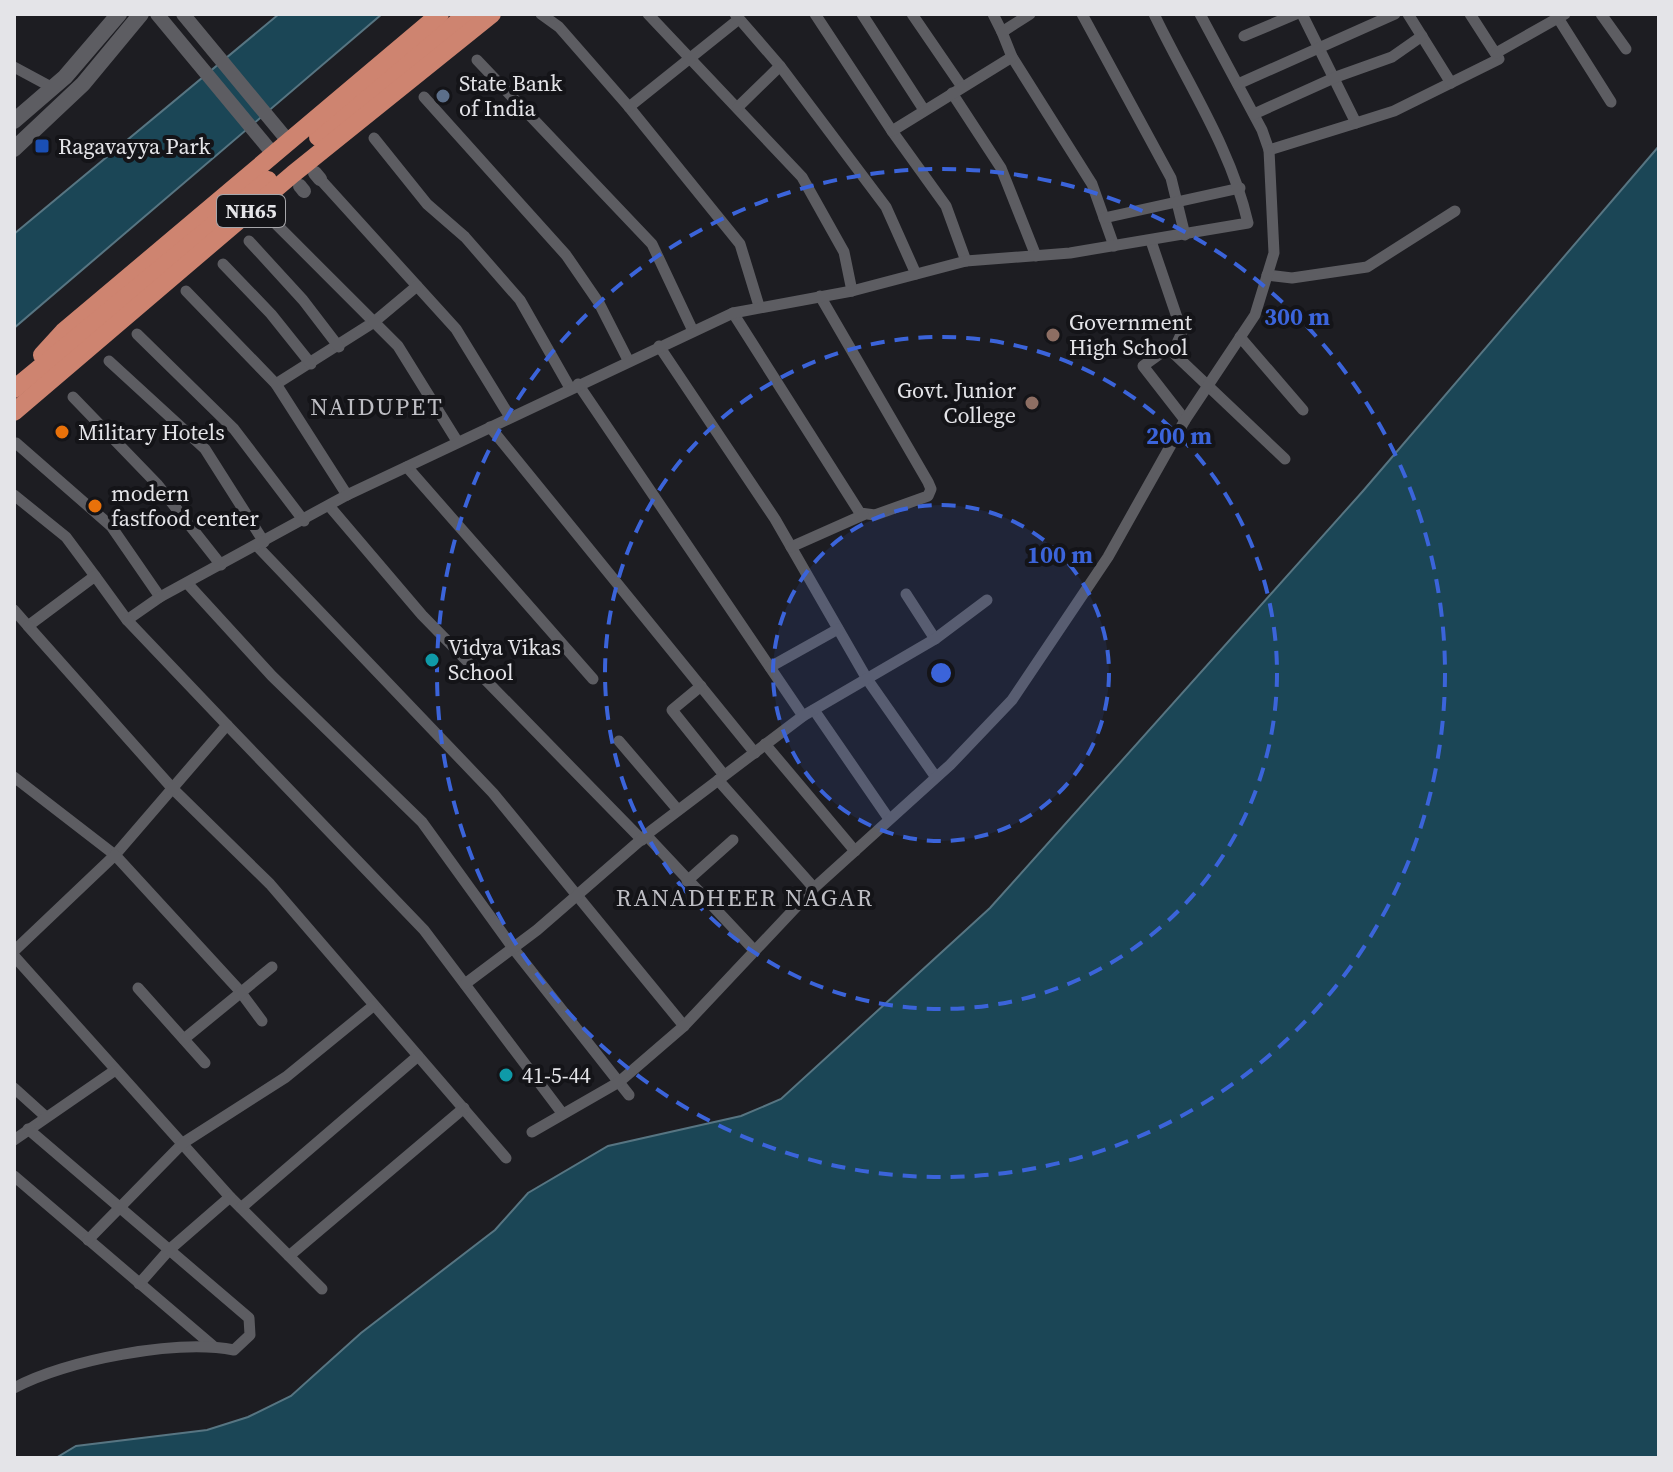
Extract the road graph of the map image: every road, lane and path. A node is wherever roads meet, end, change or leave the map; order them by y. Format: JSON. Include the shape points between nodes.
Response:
{"nodes":[{"id":1,"x":141,"y":14,"type":"edge"},
{"id":2,"x":157,"y":14,"type":"edge"},
{"id":3,"x":183,"y":14,"type":"edge"},
{"id":4,"x":440,"y":14,"type":"edge"},
{"id":5,"x":467,"y":14,"type":"edge"},
{"id":6,"x":492,"y":14,"type":"edge"},
{"id":7,"x":541,"y":14,"type":"edge"},
{"id":8,"x":648,"y":14,"type":"edge"},
{"id":9,"x":815,"y":14,"type":"edge"},
{"id":10,"x":862,"y":14,"type":"edge"},
{"id":11,"x":912,"y":14,"type":"edge"},
{"id":12,"x":993,"y":14,"type":"edge"},
{"id":13,"x":1030,"y":14,"type":"edge"},
{"id":14,"x":1082,"y":14,"type":"edge"},
{"id":15,"x":1154,"y":14,"type":"edge"},
{"id":16,"x":1200,"y":14,"type":"edge"},
{"id":17,"x":1296,"y":14,"type":"edge"},
{"id":18,"x":1302,"y":14,"type":"edge"},
{"id":19,"x":1395,"y":14,"type":"edge"},
{"id":20,"x":1408,"y":14,"type":"edge"},
{"id":21,"x":1470,"y":14,"type":"edge"},
{"id":22,"x":1601,"y":14,"type":"edge"},
{"id":23,"x":117,"y":15,"type":"edge"},
{"id":24,"x":1562,"y":16,"type":"edge"},
{"id":25,"x":737,"y":17,"type":"edge"},
{"id":26,"x":1002,"y":32,"type":"junction"},
{"id":27,"x":1244,"y":36,"type":"dead end"},
{"id":28,"x":1422,"y":36,"type":"junction"},
{"id":29,"x":1320,"y":47,"type":"junction"},
{"id":30,"x":1626,"y":49,"type":"dead end"},
{"id":31,"x":1496,"y":53,"type":"junction"},
{"id":32,"x":1012,"y":57,"type":"junction"},
{"id":33,"x":691,"y":58,"type":"junction"},
{"id":34,"x":477,"y":60,"type":"dead end"},
{"id":35,"x":780,"y":66,"type":"junction"},
{"id":36,"x":14,"y":67,"type":"edge"},
{"id":37,"x":1336,"y":77,"type":"junction"},
{"id":38,"x":1451,"y":83,"type":"junction"},
{"id":39,"x":1238,"y":84,"type":"junction"},
{"id":40,"x":53,"y":88,"type":"junction"},
{"id":41,"x":957,"y":90,"type":"junction"},
{"id":42,"x":424,"y":97,"type":"dead end"},
{"id":43,"x":1611,"y":102,"type":"dead end"},
{"id":44,"x":629,"y":107,"type":"junction"},
{"id":45,"x":738,"y":107,"type":"junction"},
{"id":46,"x":924,"y":110,"type":"junction"},
{"id":47,"x":1254,"y":114,"type":"junction"},
{"id":48,"x":14,"y":121,"type":"edge"},
{"id":49,"x":1356,"y":123,"type":"junction"},
{"id":50,"x":892,"y":131,"type":"junction"},
{"id":51,"x":284,"y":136,"type":"junction"},
{"id":52,"x":374,"y":138,"type":"dead end"},
{"id":53,"x":14,"y":149,"type":"edge"},
{"id":54,"x":269,"y":149,"type":"junction"},
{"id":55,"x":1269,"y":150,"type":"junction"},
{"id":56,"x":318,"y":176,"type":"dead end"},
{"id":57,"x":1240,"y":188,"type":"junction"},
{"id":58,"x":1176,"y":201,"type":"junction"},
{"id":59,"x":1455,"y":211,"type":"dead end"},
{"id":60,"x":1104,"y":218,"type":"junction"},
{"id":61,"x":271,"y":219,"type":"dead end"},
{"id":62,"x":1185,"y":235,"type":"junction"},
{"id":63,"x":249,"y":241,"type":"dead end"},
{"id":64,"x":1151,"y":241,"type":"junction"},
{"id":65,"x":1114,"y":246,"type":"junction"},
{"id":66,"x":1036,"y":256,"type":"junction"},
{"id":67,"x":966,"y":261,"type":"junction"},
{"id":68,"x":223,"y":264,"type":"dead end"},
{"id":69,"x":916,"y":274,"type":"junction"},
{"id":70,"x":1267,"y":275,"type":"junction"},
{"id":71,"x":417,"y":286,"type":"junction"},
{"id":72,"x":186,"y":291,"type":"dead end"},
{"id":73,"x":852,"y":291,"type":"junction"},
{"id":74,"x":820,"y":296,"type":"junction"},
{"id":75,"x":759,"y":306,"type":"junction"},
{"id":76,"x":733,"y":313,"type":"junction"},
{"id":77,"x":374,"y":322,"type":"junction"},
{"id":78,"x":693,"y":331,"type":"junction"},
{"id":79,"x":137,"y":334,"type":"dead end"},
{"id":80,"x":1240,"y":337,"type":"junction"},
{"id":81,"x":659,"y":346,"type":"junction"},
{"id":82,"x":339,"y":347,"type":"junction"},
{"id":83,"x":1174,"y":350,"type":"junction"},
{"id":84,"x":628,"y":360,"type":"junction"},
{"id":85,"x":109,"y":361,"type":"dead end"},
{"id":86,"x":311,"y":364,"type":"junction"},
{"id":87,"x":1209,"y":383,"type":"junction"},
{"id":88,"x":276,"y":384,"type":"junction"},
{"id":89,"x":574,"y":386,"type":"junction"},
{"id":90,"x":16,"y":387,"type":"edge"},
{"id":91,"x":73,"y":397,"type":"dead end"},
{"id":92,"x":1303,"y":410,"type":"dead end"},
{"id":93,"x":14,"y":412,"type":"edge"},
{"id":94,"x":510,"y":417,"type":"junction"},
{"id":95,"x":1185,"y":420,"type":"junction"},
{"id":96,"x":490,"y":427,"type":"junction"},
{"id":97,"x":457,"y":441,"type":"junction"},
{"id":98,"x":16,"y":443,"type":"dead end"},
{"id":99,"x":1285,"y":459,"type":"dead end"},
{"id":100,"x":407,"y":467,"type":"junction"},
{"id":101,"x":14,"y":495,"type":"edge"},
{"id":102,"x":347,"y":495,"type":"junction"},
{"id":103,"x":330,"y":507,"type":"junction"},
{"id":104,"x":863,"y":515,"type":"junction"},
{"id":105,"x":304,"y":521,"type":"junction"},
{"id":106,"x":260,"y":544,"type":"junction"},
{"id":107,"x":791,"y":547,"type":"junction"},
{"id":108,"x":221,"y":565,"type":"junction"},
{"id":109,"x":95,"y":576,"type":"junction"},
{"id":110,"x":187,"y":583,"type":"junction"},
{"id":111,"x":906,"y":594,"type":"dead end"},
{"id":112,"x":160,"y":597,"type":"junction"},
{"id":113,"x":987,"y":600,"type":"dead end"},
{"id":114,"x":14,"y":610,"type":"edge"},
{"id":115,"x":127,"y":620,"type":"junction"},
{"id":116,"x":28,"y":626,"type":"junction"},
{"id":117,"x":838,"y":629,"type":"junction"},
{"id":118,"x":935,"y":639,"type":"junction"},
{"id":119,"x":770,"y":667,"type":"junction"},
{"id":120,"x":593,"y":679,"type":"dead end"},
{"id":121,"x":867,"y":679,"type":"junction"},
{"id":122,"x":701,"y":686,"type":"junction"},
{"id":123,"x":809,"y":713,"type":"junction"},
{"id":124,"x":227,"y":725,"type":"junction"},
{"id":125,"x":619,"y":741,"type":"dead end"},
{"id":126,"x":765,"y":744,"type":"junction"},
{"id":127,"x":755,"y":753,"type":"junction"},
{"id":128,"x":935,"y":776,"type":"junction"},
{"id":129,"x":14,"y":777,"type":"edge"},
{"id":130,"x":721,"y":778,"type":"junction"},
{"id":131,"x":173,"y":789,"type":"junction"},
{"id":132,"x":678,"y":810,"type":"junction"},
{"id":133,"x":889,"y":819,"type":"junction"},
{"id":134,"x":644,"y":838,"type":"junction"},
{"id":135,"x":733,"y":840,"type":"dead end"},
{"id":136,"x":855,"y":851,"type":"junction"},
{"id":137,"x":115,"y":855,"type":"junction"},
{"id":138,"x":687,"y":881,"type":"junction"},
{"id":139,"x":814,"y":888,"type":"junction"},
{"id":140,"x":578,"y":895,"type":"junction"},
{"id":141,"x":513,"y":948,"type":"junction"},
{"id":142,"x":754,"y":950,"type":"junction"},
{"id":143,"x":14,"y":954,"type":"edge"},
{"id":144,"x":272,"y":967,"type":"dead end"},
{"id":145,"x":465,"y":984,"type":"junction"},
{"id":146,"x":138,"y":988,"type":"dead end"},
{"id":147,"x":239,"y":990,"type":"junction"},
{"id":148,"x":373,"y":1006,"type":"junction"},
{"id":149,"x":262,"y":1021,"type":"dead end"},
{"id":150,"x":684,"y":1026,"type":"junction"},
{"id":151,"x":184,"y":1039,"type":"junction"},
{"id":152,"x":418,"y":1056,"type":"junction"},
{"id":153,"x":205,"y":1063,"type":"dead end"},
{"id":154,"x":114,"y":1071,"type":"junction"},
{"id":155,"x":619,"y":1082,"type":"junction"},
{"id":156,"x":14,"y":1088,"type":"edge"},
{"id":157,"x":629,"y":1095,"type":"dead end"},
{"id":158,"x":464,"y":1108,"type":"junction"},
{"id":159,"x":562,"y":1113,"type":"junction"},
{"id":160,"x":45,"y":1116,"type":"junction"},
{"id":161,"x":28,"y":1129,"type":"junction"},
{"id":162,"x":532,"y":1132,"type":"dead end"},
{"id":163,"x":14,"y":1140,"type":"edge"},
{"id":164,"x":183,"y":1143,"type":"junction"},
{"id":165,"x":506,"y":1158,"type":"dead end"},
{"id":166,"x":14,"y":1176,"type":"edge"},
{"id":167,"x":230,"y":1197,"type":"junction"},
{"id":168,"x":118,"y":1206,"type":"junction"},
{"id":169,"x":241,"y":1208,"type":"junction"},
{"id":170,"x":88,"y":1240,"type":"junction"},
{"id":171,"x":169,"y":1250,"type":"junction"},
{"id":172,"x":289,"y":1256,"type":"junction"},
{"id":173,"x":139,"y":1284,"type":"junction"},
{"id":174,"x":322,"y":1289,"type":"dead end"},
{"id":175,"x":213,"y":1346,"type":"junction"},
{"id":176,"x":14,"y":1388,"type":"edge"}],
"edges":[{"from":1,"to":53,"type":"main road","via":[[83,84]]},
{"from":2,"to":54,"type":"street"},
{"from":3,"to":51,"type":"street"},
{"from":4,"to":51,"type":"highway"},
{"from":5,"to":90,"type":"highway","number":"NH65"},
{"from":6,"to":93,"type":"highway","number":"NH65","via":[[293,174]]},
{"from":7,"to":44,"type":"street","via":[[559,27]]},
{"from":8,"to":33,"type":"street"},
{"from":9,"to":50,"type":"street"},
{"from":10,"to":46,"type":"street"},
{"from":11,"to":41,"type":"street"},
{"from":12,"to":26,"type":"street"},
{"from":13,"to":26,"type":"street"},
{"from":14,"to":58,"type":"street","via":[[1171,178]]},
{"from":15,"to":57,"type":"street"},
{"from":16,"to":39,"type":"street"},
{"from":17,"to":27,"type":"street"},
{"from":18,"to":29,"type":"street"},
{"from":19,"to":29,"type":"street"},
{"from":20,"to":28,"type":"street"},
{"from":21,"to":31,"type":"street"},
{"from":22,"to":30,"type":"street"},
{"from":23,"to":40,"type":"main road"},
{"from":24,"to":31,"type":"street"},
{"from":24,"to":43,"type":"street"},
{"from":25,"to":33,"type":"street"},
{"from":25,"to":35,"type":"street"},
{"from":26,"to":32,"type":"street"},
{"from":28,"to":37,"type":"street","via":[[1392,57]]},
{"from":28,"to":38,"type":"street"},
{"from":29,"to":37,"type":"street"},
{"from":29,"to":39,"type":"street"},
{"from":31,"to":38,"type":"street","via":[[1499,59]]},
{"from":32,"to":41,"type":"street"},
{"from":32,"to":60,"type":"street","via":[[1092,184]]},
{"from":33,"to":44,"type":"street"},
{"from":33,"to":45,"type":"street"},
{"from":34,"to":78,"type":"street","via":[[652,244]]},
{"from":35,"to":45,"type":"street"},
{"from":35,"to":69,"type":"street","via":[[886,207]]},
{"from":36,"to":40,"type":"street"},
{"from":37,"to":47,"type":"street"},
{"from":37,"to":49,"type":"street"},
{"from":38,"to":49,"type":"street"},
{"from":39,"to":47,"type":"street"},
{"from":40,"to":48,"type":"main road"},
{"from":41,"to":46,"type":"street"},
{"from":41,"to":66,"type":"street","via":[[1001,168]]},
{"from":42,"to":84,"type":"street","via":[[566,255],[599,303]]},
{"from":44,"to":75,"type":"street","via":[[740,244]]},
{"from":45,"to":73,"type":"street","via":[[802,177],[844,252]]},
{"from":46,"to":50,"type":"street"},
{"from":47,"to":55,"type":"street"},
{"from":49,"to":55,"type":"street"},
{"from":50,"to":67,"type":"street","via":[[946,206]]},
{"from":51,"to":54,"type":"highway"},
{"from":52,"to":89,"type":"street","via":[[427,204],[465,237],[520,300]]},
{"from":54,"to":90,"type":"highway","via":[[63,332]]},
{"from":55,"to":70,"type":"street","via":[[1274,253]]},
{"from":56,"to":71,"type":"street"},
{"from":57,"to":58,"type":"street"},
{"from":57,"to":62,"type":"street","via":[[1248,223]]},
{"from":58,"to":60,"type":"street"},
{"from":58,"to":62,"type":"street"},
{"from":59,"to":70,"type":"street","via":[[1367,267],[1292,278]]},
{"from":60,"to":65,"type":"street"},
{"from":61,"to":77,"type":"street"},
{"from":62,"to":64,"type":"street"},
{"from":63,"to":82,"type":"street"},
{"from":64,"to":65,"type":"street"},
{"from":64,"to":83,"type":"street","via":[[1182,332]]},
{"from":65,"to":66,"type":"street"},
{"from":66,"to":67,"type":"street"},
{"from":67,"to":69,"type":"street"},
{"from":68,"to":86,"type":"street"},
{"from":69,"to":73,"type":"street"},
{"from":70,"to":80,"type":"street","via":[[1255,315]]},
{"from":71,"to":77,"type":"street"},
{"from":71,"to":94,"type":"street","via":[[456,329]]},
{"from":72,"to":88,"type":"street"},
{"from":73,"to":74,"type":"street"},
{"from":74,"to":75,"type":"street"},
{"from":74,"to":104,"type":"street","via":[[931,489],[928,496]]},
{"from":75,"to":76,"type":"street"},
{"from":76,"to":78,"type":"street"},
{"from":76,"to":104,"type":"street"},
{"from":77,"to":82,"type":"street"},
{"from":77,"to":97,"type":"street","via":[[398,346]]},
{"from":78,"to":81,"type":"street"},
{"from":79,"to":105,"type":"street","via":[[234,429]]},
{"from":80,"to":87,"type":"street"},
{"from":80,"to":92,"type":"street"},
{"from":81,"to":84,"type":"street"},
{"from":81,"to":107,"type":"street"},
{"from":82,"to":86,"type":"street"},
{"from":83,"to":87,"type":"street"},
{"from":83,"to":95,"type":"street","via":[[1168,348],[1143,366]]},
{"from":84,"to":89,"type":"street"},
{"from":85,"to":106,"type":"street","via":[[205,449]]},
{"from":86,"to":88,"type":"street"},
{"from":87,"to":95,"type":"street"},
{"from":87,"to":99,"type":"street"},
{"from":88,"to":102,"type":"street"},
{"from":89,"to":94,"type":"street"},
{"from":89,"to":119,"type":"street"},
{"from":91,"to":108,"type":"street","via":[[157,484]]},
{"from":94,"to":96,"type":"street"},
{"from":95,"to":128,"type":"street","via":[[1108,557],[1047,651],[1012,700]]},
{"from":96,"to":97,"type":"street"},
{"from":96,"to":122,"type":"street"},
{"from":97,"to":100,"type":"street"},
{"from":98,"to":112,"type":"street","via":[[111,526]]},
{"from":100,"to":102,"type":"street"},
{"from":100,"to":120,"type":"street"},
{"from":101,"to":109,"type":"street","via":[[66,537]]},
{"from":102,"to":103,"type":"street"},
{"from":103,"to":105,"type":"street"},
{"from":103,"to":134,"type":"street","via":[[422,615]]},
{"from":104,"to":107,"type":"street"},
{"from":105,"to":106,"type":"street"},
{"from":106,"to":108,"type":"street"},
{"from":106,"to":140,"type":"street","via":[[493,793]]},
{"from":107,"to":117,"type":"street"},
{"from":108,"to":110,"type":"street"},
{"from":109,"to":115,"type":"street"},
{"from":109,"to":116,"type":"street"},
{"from":110,"to":112,"type":"street"},
{"from":110,"to":141,"type":"street","via":[[272,676],[422,822]]},
{"from":111,"to":118,"type":"street"},
{"from":112,"to":115,"type":"street"},
{"from":113,"to":118,"type":"street"},
{"from":114,"to":116,"type":"street"},
{"from":115,"to":124,"type":"street"},
{"from":116,"to":131,"type":"street"},
{"from":117,"to":119,"type":"street"},
{"from":117,"to":121,"type":"street"},
{"from":118,"to":121,"type":"street"},
{"from":119,"to":123,"type":"street"},
{"from":121,"to":123,"type":"street"},
{"from":121,"to":128,"type":"street"},
{"from":122,"to":127,"type":"street"},
{"from":122,"to":130,"type":"street","via":[[672,710]]},
{"from":123,"to":126,"type":"street"},
{"from":123,"to":133,"type":"street"},
{"from":124,"to":131,"type":"street"},
{"from":124,"to":145,"type":"street","via":[[424,930]]},
{"from":125,"to":132,"type":"street"},
{"from":126,"to":127,"type":"street"},
{"from":126,"to":136,"type":"street"},
{"from":127,"to":130,"type":"street"},
{"from":128,"to":133,"type":"street"},
{"from":129,"to":137,"type":"street"},
{"from":130,"to":132,"type":"street"},
{"from":130,"to":139,"type":"street"},
{"from":131,"to":137,"type":"street"},
{"from":131,"to":148,"type":"street","via":[[270,884]]},
{"from":132,"to":134,"type":"street"},
{"from":133,"to":136,"type":"street"},
{"from":134,"to":138,"type":"street"},
{"from":134,"to":140,"type":"street"},
{"from":135,"to":138,"type":"street"},
{"from":136,"to":139,"type":"street"},
{"from":137,"to":143,"type":"street"},
{"from":137,"to":147,"type":"street"},
{"from":138,"to":142,"type":"street"},
{"from":139,"to":142,"type":"street"},
{"from":140,"to":141,"type":"street"},
{"from":140,"to":150,"type":"street"},
{"from":141,"to":145,"type":"street"},
{"from":141,"to":155,"type":"street"},
{"from":142,"to":150,"type":"street"},
{"from":143,"to":154,"type":"street"},
{"from":144,"to":147,"type":"street"},
{"from":145,"to":159,"type":"street"},
{"from":146,"to":151,"type":"street"},
{"from":147,"to":149,"type":"street"},
{"from":147,"to":151,"type":"street"},
{"from":148,"to":152,"type":"street"},
{"from":148,"to":164,"type":"street","via":[[286,1077]]},
{"from":150,"to":155,"type":"street"},
{"from":151,"to":153,"type":"street"},
{"from":152,"to":158,"type":"street"},
{"from":152,"to":169,"type":"street"},
{"from":154,"to":160,"type":"street"},
{"from":154,"to":164,"type":"street"},
{"from":155,"to":157,"type":"street"},
{"from":155,"to":159,"type":"street"},
{"from":156,"to":160,"type":"street"},
{"from":158,"to":165,"type":"street"},
{"from":158,"to":172,"type":"street"},
{"from":159,"to":162,"type":"street"},
{"from":160,"to":161,"type":"street"},
{"from":161,"to":163,"type":"street"},
{"from":161,"to":168,"type":"street"},
{"from":164,"to":167,"type":"street"},
{"from":164,"to":168,"type":"street"},
{"from":166,"to":170,"type":"street"},
{"from":167,"to":169,"type":"street"},
{"from":167,"to":171,"type":"street"},
{"from":168,"to":170,"type":"street"},
{"from":168,"to":171,"type":"street"},
{"from":169,"to":172,"type":"street"},
{"from":170,"to":173,"type":"street"},
{"from":171,"to":173,"type":"street"},
{"from":171,"to":175,"type":"street","via":[[249,1318],[250,1335],[234,1350]]},
{"from":172,"to":174,"type":"street"},
{"from":173,"to":175,"type":"street"},
{"from":175,"to":176,"type":"street","via":[[95,1359],[43,1372]]}]}
